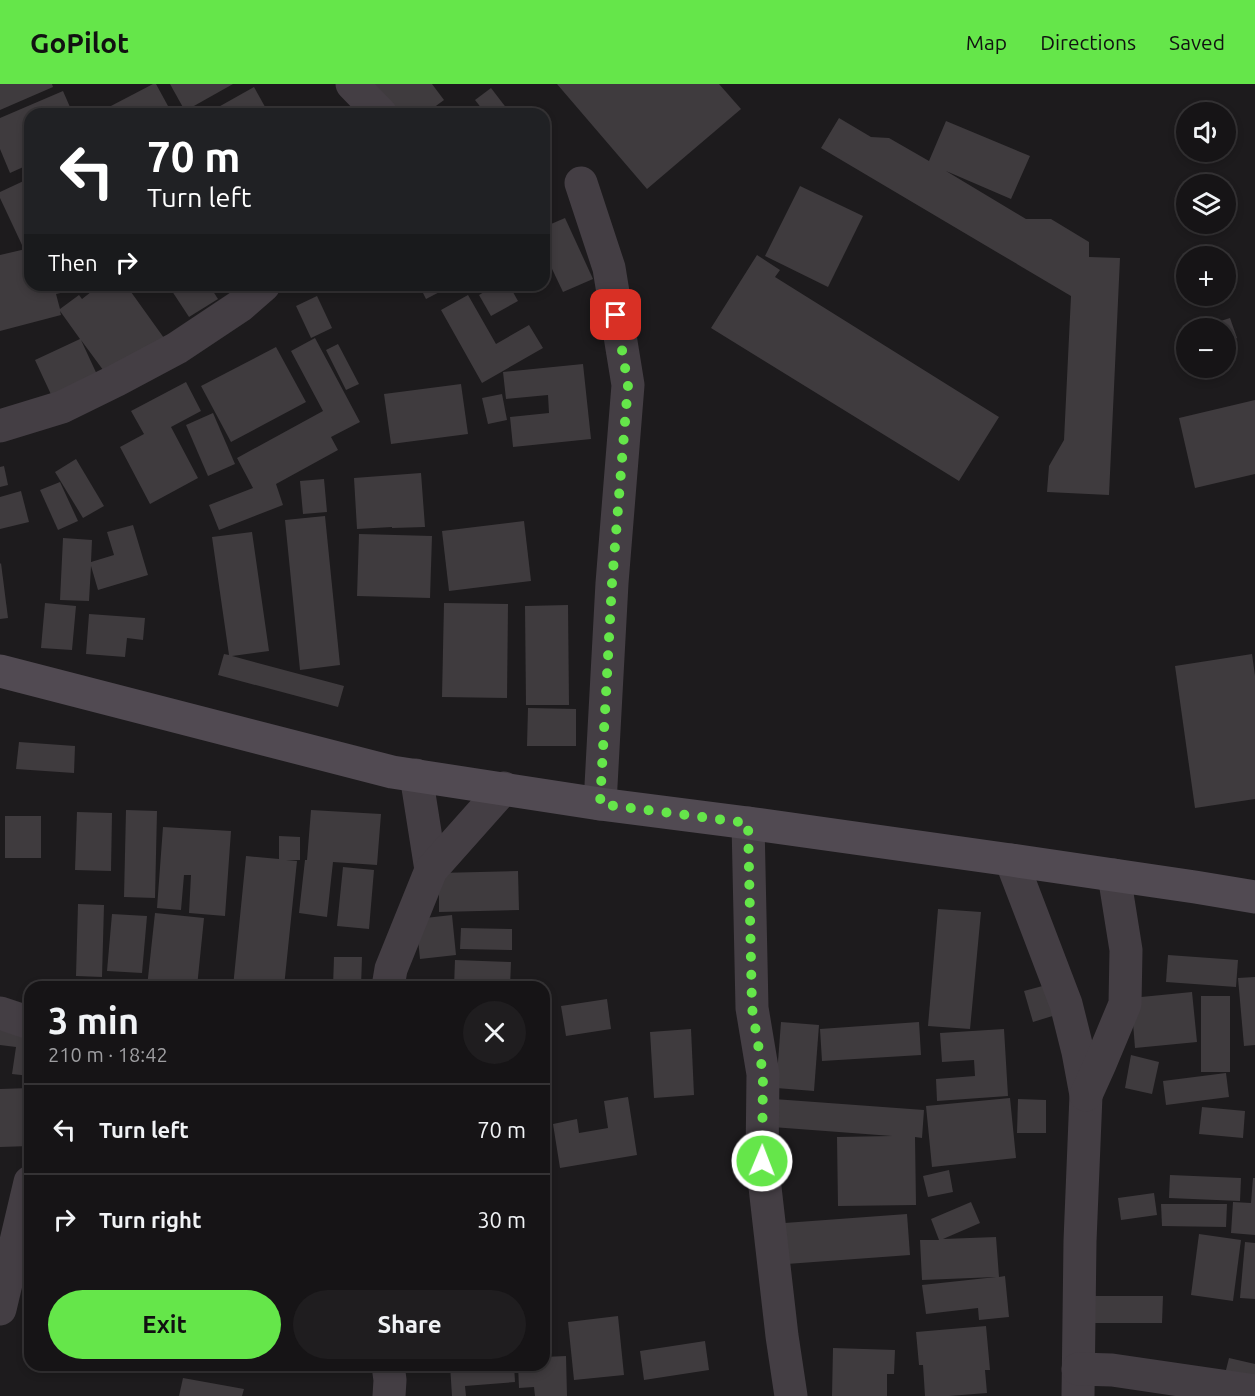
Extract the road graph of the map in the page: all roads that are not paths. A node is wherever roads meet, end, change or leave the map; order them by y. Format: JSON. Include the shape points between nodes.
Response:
{"nodes":[{"id":1,"x":352,"y":84,"type":"edge"},
{"id":2,"x":375,"y":108,"type":"edge"},
{"id":3,"x":581,"y":183,"type":"dead end"},
{"id":4,"x":257,"y":291,"type":"edge"},
{"id":5,"x":0,"y":426,"type":"edge"},
{"id":6,"x":0,"y":671,"type":"edge"},
{"id":7,"x":416,"y":775,"type":"junction"},
{"id":8,"x":504,"y":788,"type":"junction"},
{"id":9,"x":600,"y":804,"type":"junction"},
{"id":10,"x":748,"y":823,"type":"junction"},
{"id":11,"x":1011,"y":860,"type":"junction"},
{"id":12,"x":430,"y":870,"type":"junction"},
{"id":13,"x":1114,"y":875,"type":"junction"},
{"id":14,"x":1255,"y":897,"type":"edge"},
{"id":15,"x":389,"y":981,"type":"edge"},
{"id":16,"x":0,"y":1013,"type":"edge"},
{"id":17,"x":24,"y":1021,"type":"edge"},
{"id":18,"x":1086,"y":1095,"type":"junction"},
{"id":19,"x":24,"y":1207,"type":"edge"},
{"id":20,"x":0,"y":1309,"type":"edge"},
{"id":21,"x":389,"y":1371,"type":"edge"},
{"id":22,"x":1078,"y":1382,"type":"edge"},
{"id":23,"x":1255,"y":1391,"type":"edge"},
{"id":24,"x":389,"y":1396,"type":"edge"},
{"id":25,"x":791,"y":1396,"type":"edge"}],
"edges":[{"from":1,"to":2,"type":"street"},
{"from":3,"to":9,"type":"street","via":[[609,268],[628,385]]},
{"from":4,"to":5,"type":"street","via":[[177,348],[62,407]]},
{"from":6,"to":7,"type":"main road"},
{"from":7,"to":8,"type":"main road"},
{"from":7,"to":12,"type":"street"},
{"from":8,"to":9,"type":"main road"},
{"from":8,"to":12,"type":"street"},
{"from":9,"to":10,"type":"main road"},
{"from":10,"to":11,"type":"main road"},
{"from":10,"to":25,"type":"street","via":[[752,1008],[763,1074],[762,1161]]},
{"from":11,"to":13,"type":"main road"},
{"from":11,"to":18,"type":"street","via":[[1066,1004]]},
{"from":12,"to":15,"type":"street"},
{"from":13,"to":14,"type":"main road"},
{"from":13,"to":18,"type":"street","via":[[1126,950],[1125,1004]]},
{"from":16,"to":17,"type":"street"},
{"from":18,"to":22,"type":"street"},
{"from":19,"to":20,"type":"street"},
{"from":21,"to":24,"type":"street"},
{"from":22,"to":23,"type":"street","via":[[1112,1370]]}]}
